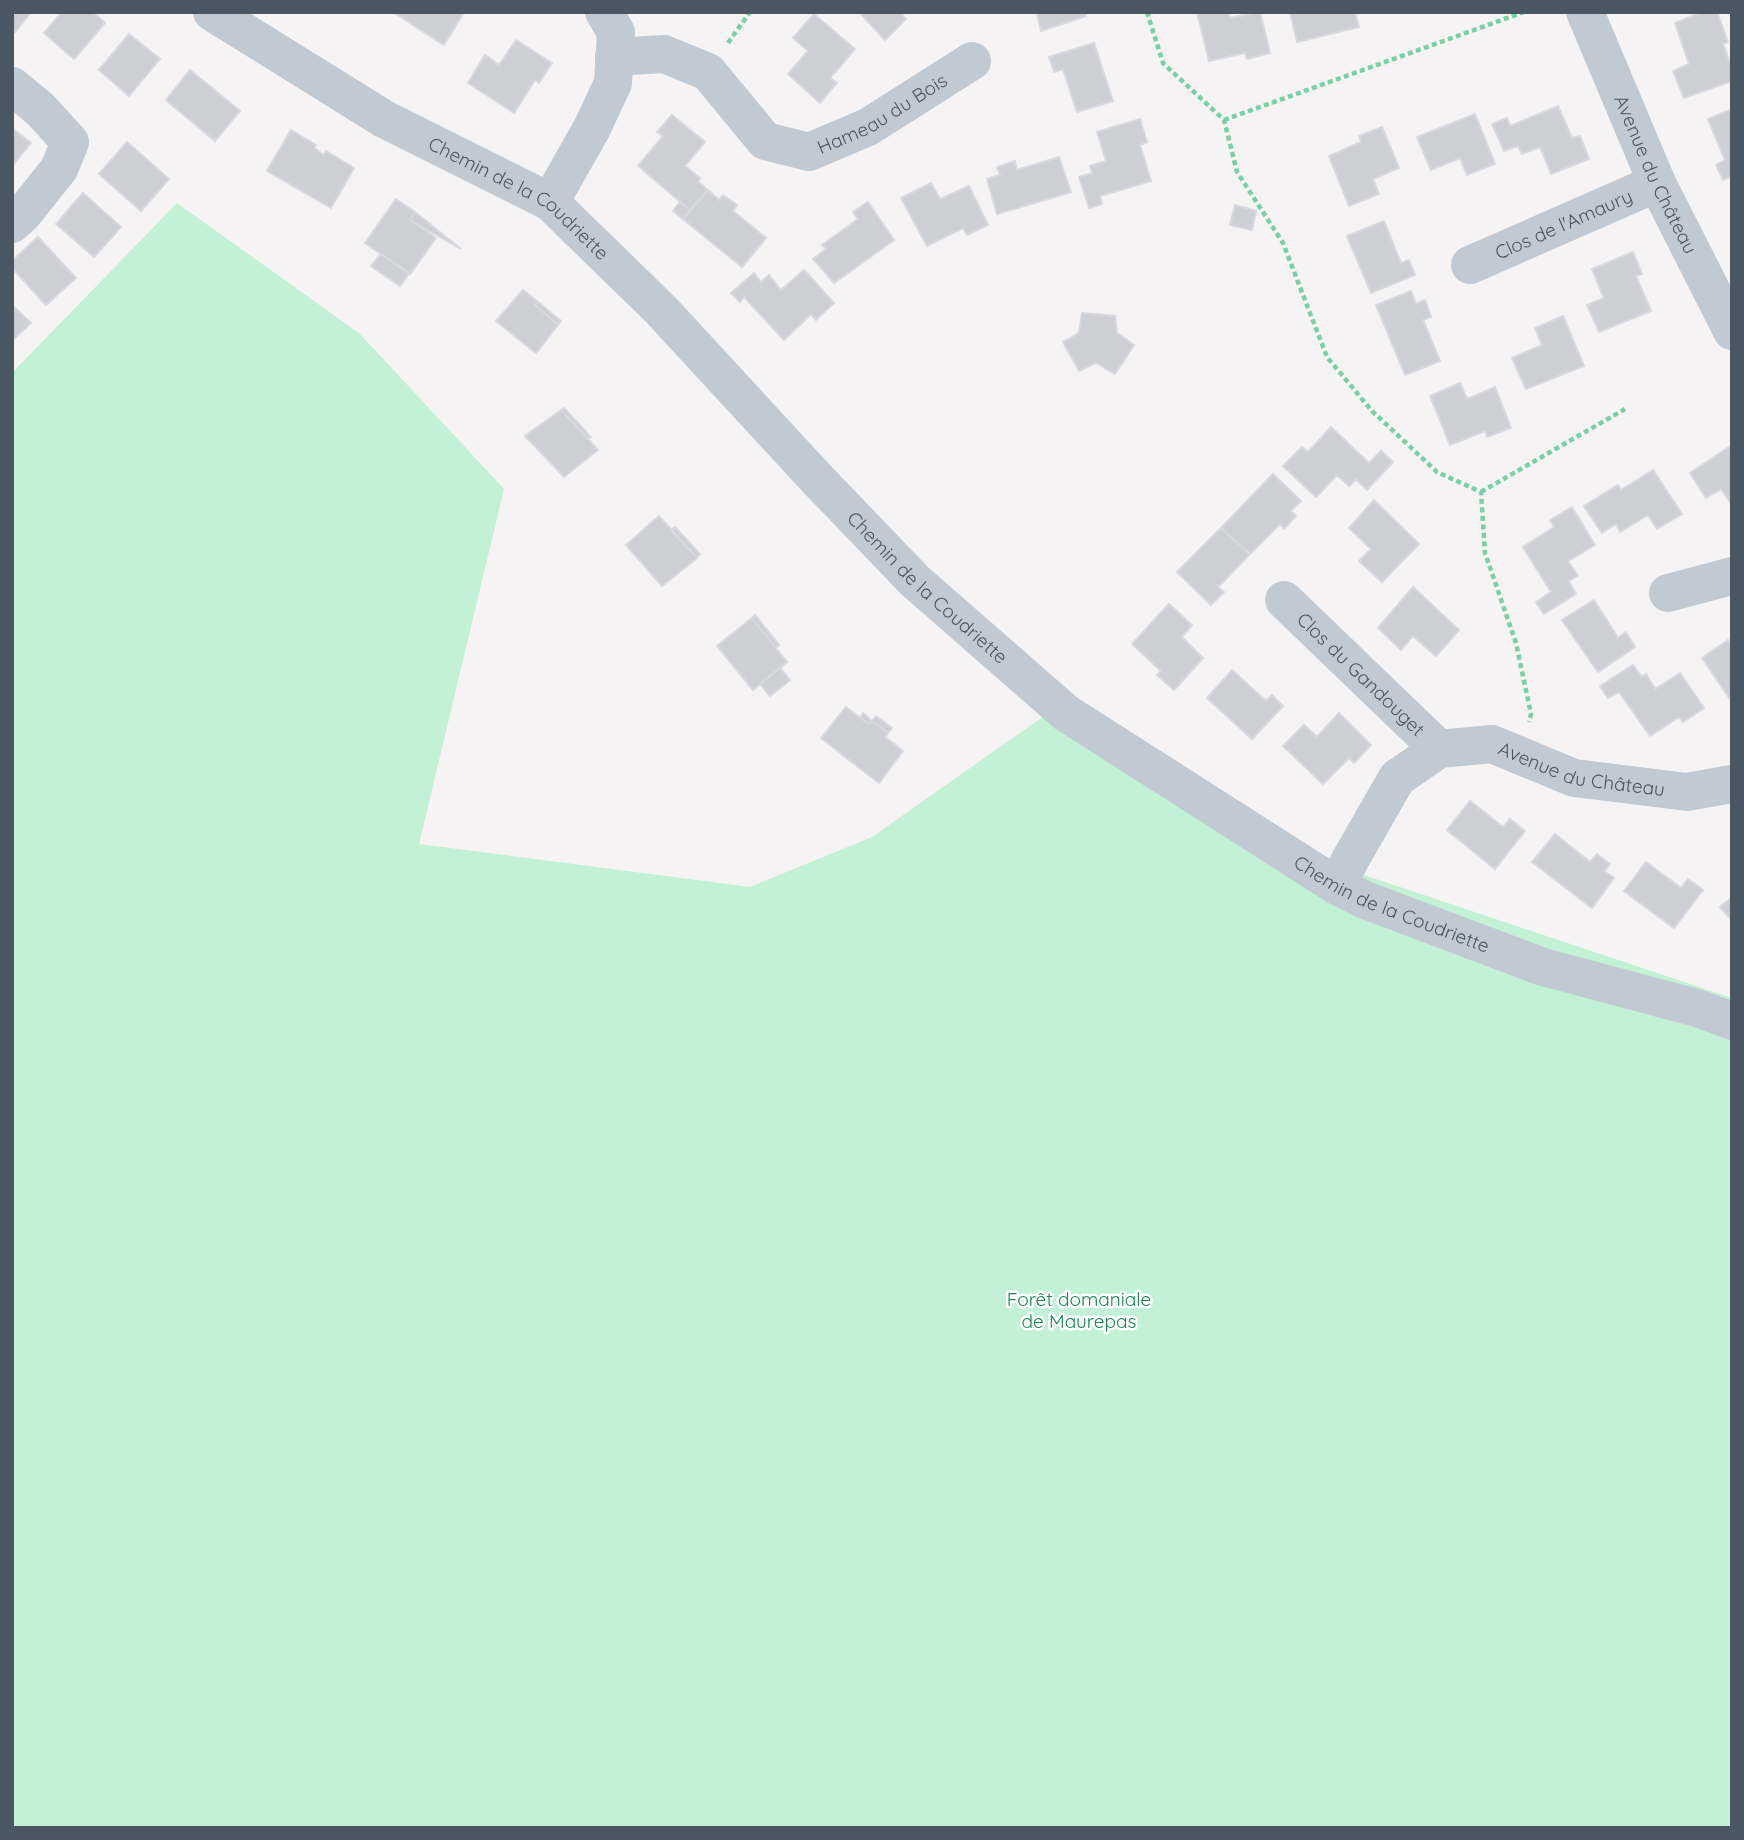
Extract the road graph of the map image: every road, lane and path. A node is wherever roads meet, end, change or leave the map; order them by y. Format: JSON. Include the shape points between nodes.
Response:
{"nodes":[{"id":1,"x":212,"y":12,"type":"edge"},
{"id":2,"x":604,"y":12,"type":"edge"},
{"id":3,"x":1147,"y":12,"type":"edge"},
{"id":4,"x":1524,"y":12,"type":"edge"},
{"id":5,"x":1585,"y":12,"type":"edge"},
{"id":6,"x":614,"y":57,"type":"junction"},
{"id":7,"x":972,"y":61,"type":"dead end"},
{"id":8,"x":12,"y":86,"type":"edge"},
{"id":9,"x":1224,"y":120,"type":"junction"},
{"id":10,"x":1657,"y":183,"type":"junction"},
{"id":11,"x":550,"y":202,"type":"junction"},
{"id":12,"x":12,"y":224,"type":"edge"},
{"id":13,"x":1470,"y":265,"type":"dead end"},
{"id":14,"x":1732,"y":331,"type":"edge"},
{"id":15,"x":1625,"y":409,"type":"dead end"},
{"id":16,"x":1481,"y":492,"type":"junction"},
{"id":17,"x":1732,"y":576,"type":"edge"},
{"id":18,"x":1668,"y":593,"type":"dead end"},
{"id":19,"x":1284,"y":600,"type":"dead end"},
{"id":20,"x":1439,"y":749,"type":"junction"},
{"id":21,"x":1523,"y":757,"type":"junction"},
{"id":22,"x":1732,"y":784,"type":"edge"},
{"id":23,"x":1337,"y":886,"type":"junction"},
{"id":24,"x":1732,"y":1021,"type":"edge"}],
"edges":[{"from":1,"to":11,"type":"street","name":"Chemin de la Coudriette","via":[[384,119]]},
{"from":2,"to":6,"type":"street","via":[[616,32]]},
{"from":3,"to":9,"type":"path","via":[[1163,63]]},
{"from":4,"to":9,"type":"path"},
{"from":5,"to":10,"type":"street","name":"Avenue du Château"},
{"from":6,"to":7,"type":"street","name":"Hameau du Bois","via":[[664,54],[708,72],[765,141],[809,152],[867,127]]},
{"from":6,"to":11,"type":"street","via":[[613,83]]},
{"from":8,"to":12,"type":"street","via":[[69,142],[59,169]]},
{"from":9,"to":16,"type":"path","via":[[1237,172],[1283,243],[1327,358],[1373,411],[1437,472]]},
{"from":10,"to":13,"type":"street","name":"Clos de l'Amaury"},
{"from":10,"to":14,"type":"street","name":"Avenue du Château"},
{"from":11,"to":23,"type":"street","name":"Chemin de la Coudriette","via":[[661,310],[915,581],[1066,713]]},
{"from":15,"to":16,"type":"path"},
{"from":16,"to":21,"type":"path","via":[[1485,553],[1516,643],[1531,714]]},
{"from":17,"to":18,"type":"street"},
{"from":19,"to":20,"type":"street","name":"Clos du Gandouget"},
{"from":20,"to":21,"type":"street","name":"Avenue du Château","via":[[1492,744]]},
{"from":20,"to":23,"type":"street","name":"Avenue du Château","via":[[1397,778]]},
{"from":21,"to":22,"type":"street","name":"Avenue du Château","via":[[1574,778],[1687,792]]},
{"from":23,"to":24,"type":"street","name":"Chemin de la Coudriette","via":[[1365,901],[1544,967]]}]}
